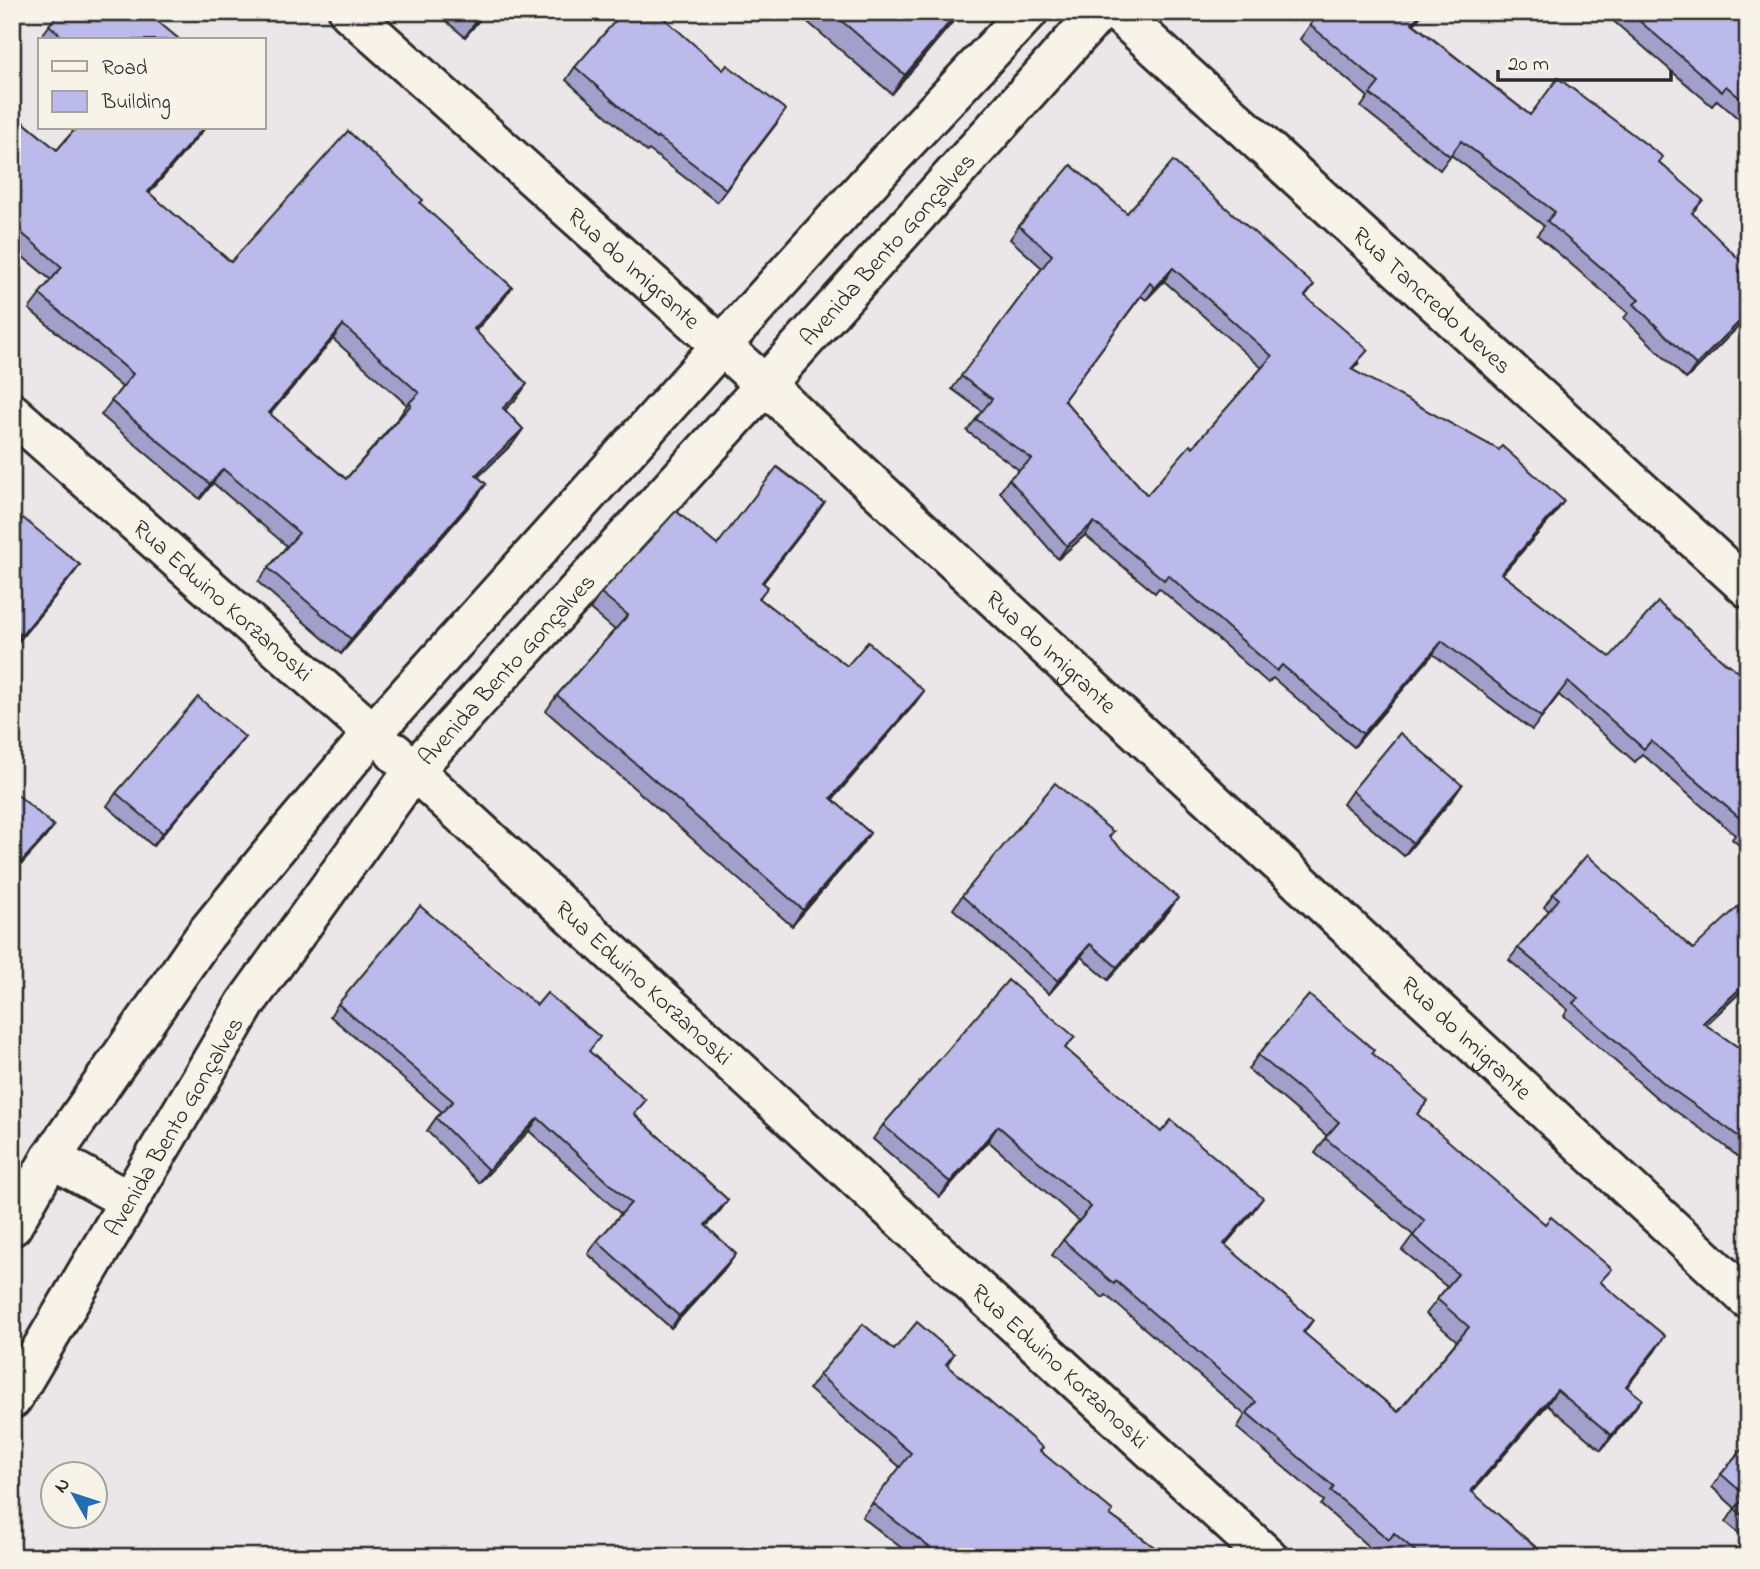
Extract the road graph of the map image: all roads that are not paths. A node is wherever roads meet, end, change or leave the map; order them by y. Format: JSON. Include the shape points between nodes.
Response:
{"nodes":[{"id":1,"x":349,"y":12,"type":"edge"},
{"id":2,"x":1028,"y":12,"type":"edge"},
{"id":3,"x":1099,"y":12,"type":"edge"},
{"id":4,"x":1117,"y":12,"type":"edge"},
{"id":5,"x":720,"y":347,"type":"junction"},
{"id":6,"x":765,"y":385,"type":"junction"},
{"id":7,"x":12,"y":413,"type":"edge"},
{"id":8,"x":1748,"y":588,"type":"edge"},
{"id":9,"x":373,"y":733,"type":"junction"},
{"id":10,"x":414,"y":770,"type":"junction"},
{"id":11,"x":51,"y":1158,"type":"junction"},
{"id":12,"x":129,"y":1201,"type":"junction"},
{"id":13,"x":12,"y":1226,"type":"edge"},
{"id":14,"x":1748,"y":1299,"type":"edge"},
{"id":15,"x":12,"y":1399,"type":"edge"},
{"id":16,"x":1268,"y":1557,"type":"edge"}],
"edges":[{"from":1,"to":5,"type":"street","name":"Rua do Imigrante"},
{"from":2,"to":5,"type":"street"},
{"from":3,"to":6,"type":"street","name":"Avenida Bento Gonçalves"},
{"from":4,"to":8,"type":"street","name":"Rua Tancredo Neves"},
{"from":5,"to":6,"type":"street","name":"Rua do Imigrante"},
{"from":5,"to":9,"type":"street"},
{"from":6,"to":10,"type":"street","name":"Avenida Bento Gonçalves"},
{"from":6,"to":14,"type":"street","name":"Rua do Imigrante"},
{"from":7,"to":9,"type":"street","name":"Rua Edwino Korzanoski"},
{"from":9,"to":10,"type":"street","name":"Rua Edwino Korzanoski"},
{"from":9,"to":11,"type":"street","via":[[206,934]]},
{"from":10,"to":12,"type":"street","name":"Avenida Bento Gonçalves","via":[[246,1003]]},
{"from":10,"to":16,"type":"street","name":"Rua Edwino Korzanoski"},
{"from":11,"to":12,"type":"street"},
{"from":11,"to":13,"type":"street"},
{"from":12,"to":15,"type":"street","name":"Avenida Bento Gonçalves"}]}
